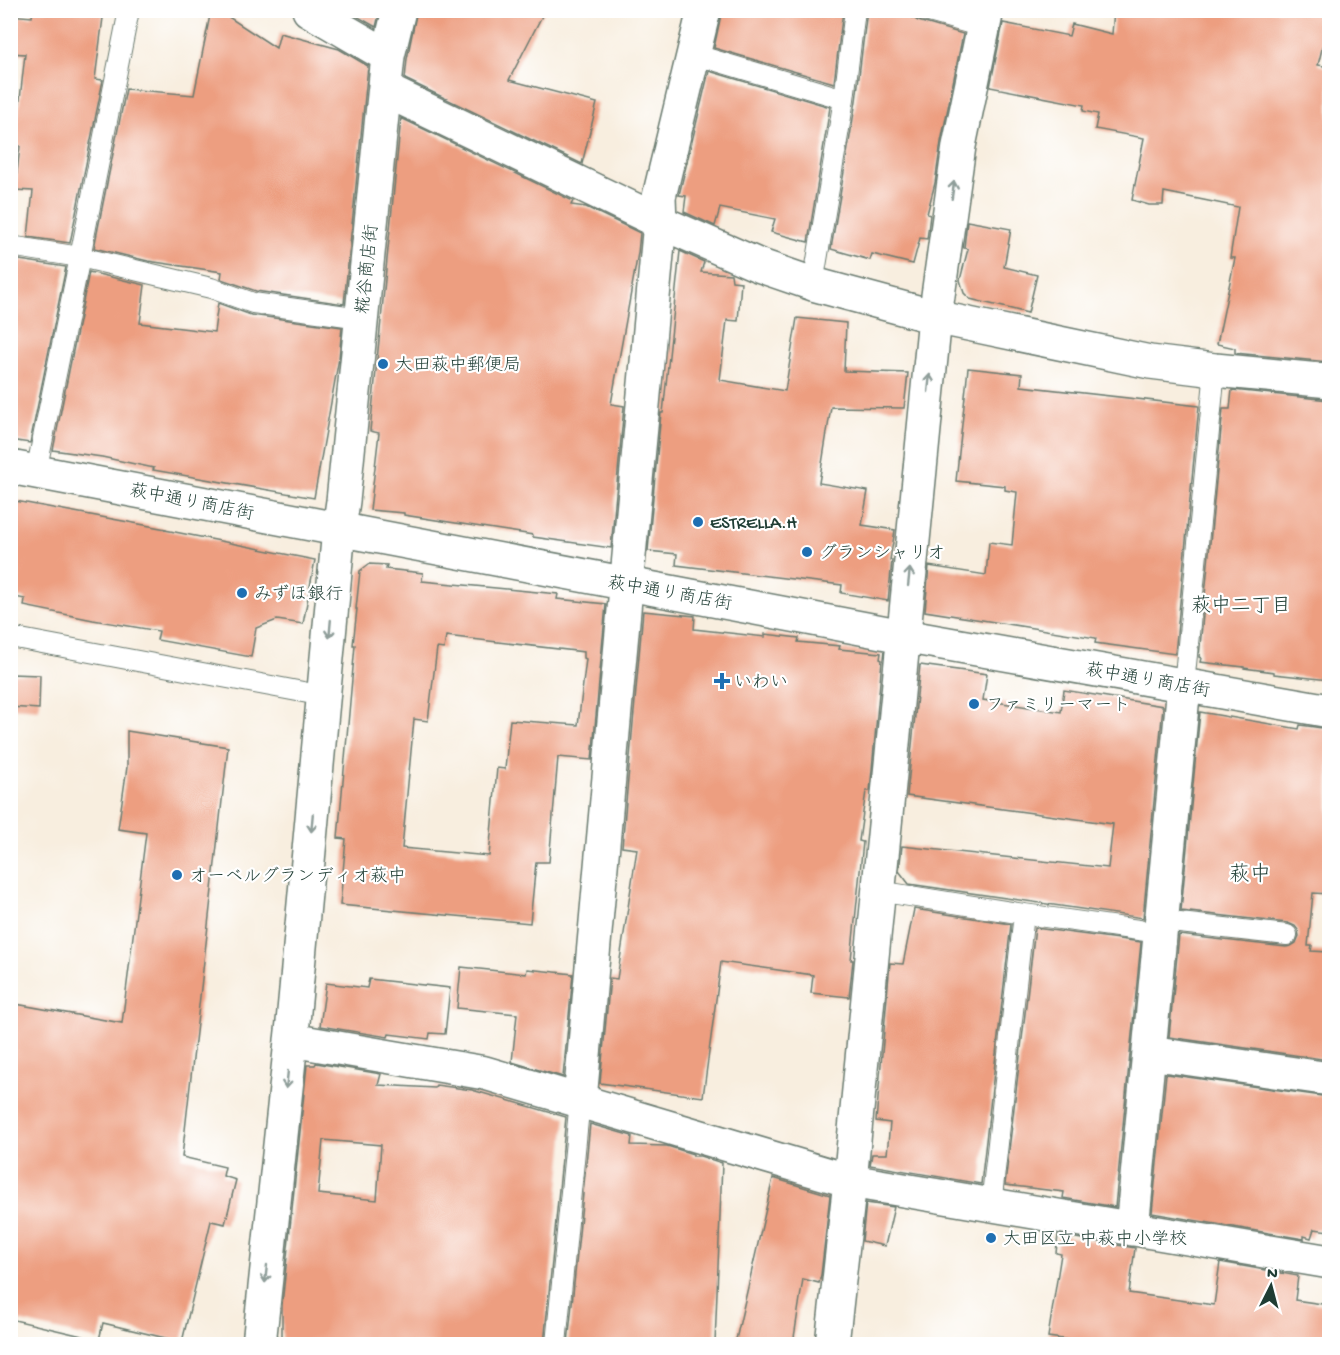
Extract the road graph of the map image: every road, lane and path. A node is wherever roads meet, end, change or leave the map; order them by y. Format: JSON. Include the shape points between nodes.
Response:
{"nodes":[{"id":1,"x":129,"y":10,"type":"edge"},
{"id":2,"x":309,"y":10,"type":"edge"},
{"id":3,"x":399,"y":10,"type":"edge"},
{"id":4,"x":704,"y":10,"type":"edge"},
{"id":5,"x":855,"y":10,"type":"edge"},
{"id":6,"x":922,"y":10,"type":"edge"},
{"id":7,"x":985,"y":19,"type":"edge"},
{"id":8,"x":693,"y":54,"type":"junction"},
{"id":9,"x":388,"y":56,"type":"junction"},
{"id":10,"x":385,"y":90,"type":"junction"},
{"id":11,"x":844,"y":99,"type":"junction"},
{"id":12,"x":660,"y":222,"type":"junction"},
{"id":13,"x":10,"y":246,"type":"edge"},
{"id":14,"x":80,"y":257,"type":"junction"},
{"id":15,"x":813,"y":284,"type":"junction"},
{"id":16,"x":935,"y":317,"type":"junction"},
{"id":17,"x":361,"y":318,"type":"junction"},
{"id":18,"x":1215,"y":370,"type":"junction"},
{"id":19,"x":1329,"y":381,"type":"edge"},
{"id":20,"x":23,"y":470,"type":"edge"},
{"id":21,"x":341,"y":515,"type":"junction"},
{"id":22,"x":626,"y":584,"type":"junction"},
{"id":23,"x":903,"y":636,"type":"junction"},
{"id":24,"x":10,"y":637,"type":"edge"},
{"id":25,"x":1184,"y":685,"type":"junction"},
{"id":26,"x":324,"y":696,"type":"junction"},
{"id":27,"x":1329,"y":711,"type":"edge"},
{"id":28,"x":878,"y":891,"type":"junction"},
{"id":29,"x":1024,"y":914,"type":"junction"},
{"id":30,"x":1161,"y":927,"type":"junction"},
{"id":31,"x":1287,"y":934,"type":"dead end"},
{"id":32,"x":291,"y":1040,"type":"junction"},
{"id":33,"x":1149,"y":1053,"type":"junction"},
{"id":34,"x":1329,"y":1079,"type":"edge"},
{"id":35,"x":580,"y":1100,"type":"junction"},
{"id":36,"x":850,"y":1181,"type":"junction"},
{"id":37,"x":992,"y":1205,"type":"junction"},
{"id":38,"x":1132,"y":1229,"type":"junction"},
{"id":39,"x":1329,"y":1262,"type":"edge"},
{"id":40,"x":259,"y":1344,"type":"edge"},
{"id":41,"x":556,"y":1344,"type":"edge"},
{"id":42,"x":832,"y":1344,"type":"edge"}],
"edges":[{"from":1,"to":14,"type":"lane"},
{"from":2,"to":9,"type":"street"},
{"from":3,"to":9,"type":"street","name":"糀谷商店街"},
{"from":4,"to":8,"type":"street"},
{"from":5,"to":11,"type":"lane"},
{"from":6,"to":7,"type":"lane"},
{"from":16,"to":7,"type":"street","one_way":true,"via":[[959,146]]},
{"from":8,"to":11,"type":"lane"},
{"from":8,"to":12,"type":"street","via":[[659,197]]},
{"from":9,"to":10,"type":"street","name":"糀谷商店街"},
{"from":10,"to":12,"type":"street"},
{"from":10,"to":17,"type":"street","name":"糀谷商店街"},
{"from":11,"to":15,"type":"lane"},
{"from":12,"to":15,"type":"street","via":[[758,265]]},
{"from":12,"to":22,"type":"street"},
{"from":13,"to":14,"type":"lane"},
{"from":14,"to":17,"type":"lane","via":[[211,288],[253,303]]},
{"from":14,"to":20,"type":"lane"},
{"from":15,"to":16,"type":"street"},
{"from":16,"to":18,"type":"street","via":[[1150,362]]},
{"from":23,"to":16,"type":"street","one_way":true},
{"from":17,"to":21,"type":"street","name":"糀谷商店街"},
{"from":18,"to":19,"type":"street"},
{"from":18,"to":25,"type":"lane"},
{"from":20,"to":21,"type":"street","name":"萩中通り商店街"},
{"from":21,"to":22,"type":"street","name":"萩中通り商店街"},
{"from":21,"to":26,"type":"street","name":"糀谷商店街","one_way":true},
{"from":22,"to":23,"type":"street","name":"萩中通り商店街"},
{"from":22,"to":35,"type":"street"},
{"from":23,"to":25,"type":"street","name":"萩中通り商店街"},
{"from":23,"to":28,"type":"street"},
{"from":24,"to":26,"type":"lane"},
{"from":25,"to":27,"type":"street","name":"萩中通り商店街"},
{"from":25,"to":30,"type":"street"},
{"from":26,"to":32,"type":"street","name":"糀谷商店街","one_way":true},
{"from":28,"to":29,"type":"lane"},
{"from":28,"to":36,"type":"street"},
{"from":29,"to":30,"type":"lane"},
{"from":29,"to":37,"type":"lane"},
{"from":30,"to":31,"type":"lane"},
{"from":30,"to":33,"type":"street"},
{"from":32,"to":35,"type":"street","via":[[485,1073]]},
{"from":32,"to":40,"type":"street","name":"糀谷商店街","one_way":true},
{"from":33,"to":34,"type":"street"},
{"from":33,"to":38,"type":"street"},
{"from":35,"to":36,"type":"street"},
{"from":35,"to":41,"type":"lane"},
{"from":36,"to":37,"type":"street"},
{"from":36,"to":42,"type":"street"},
{"from":37,"to":38,"type":"street"},
{"from":38,"to":39,"type":"street"}]}
